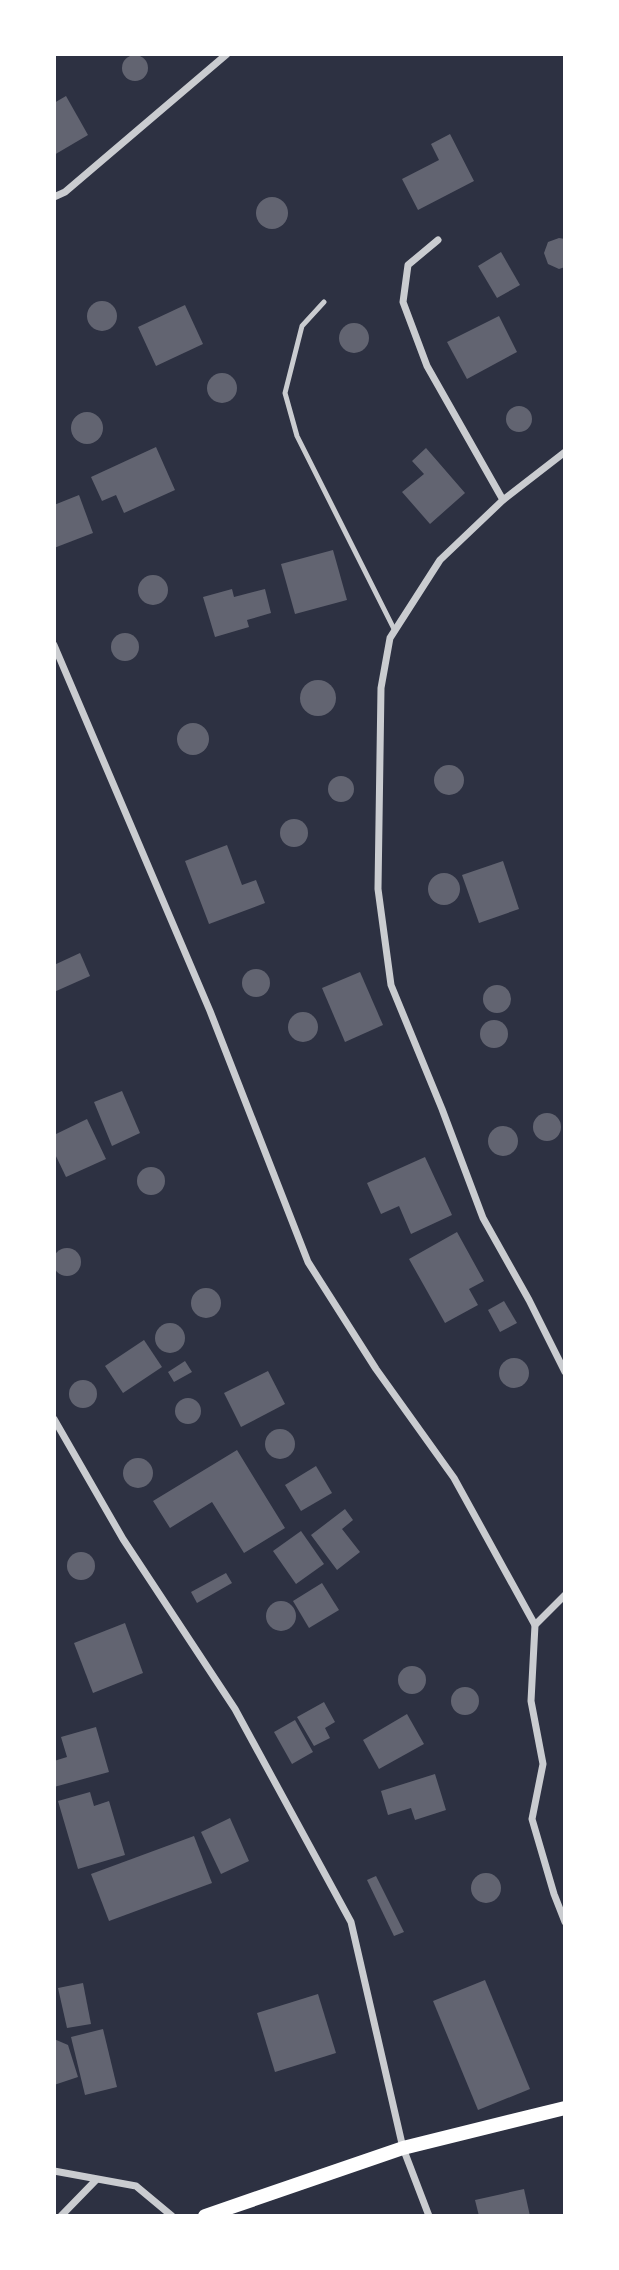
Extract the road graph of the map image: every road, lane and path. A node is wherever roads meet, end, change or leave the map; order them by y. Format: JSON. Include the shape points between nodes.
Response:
{"nodes":[{"id":1,"x":227,"y":54,"type":"edge"},
{"id":2,"x":54,"y":197,"type":"edge"},
{"id":3,"x":438,"y":240,"type":"dead end"},
{"id":4,"x":324,"y":302,"type":"dead end"},
{"id":5,"x":565,"y":453,"type":"edge"},
{"id":6,"x":503,"y":500,"type":"junction"},
{"id":7,"x":395,"y":631,"type":"junction"},
{"id":8,"x":54,"y":645,"type":"edge"},
{"id":9,"x":565,"y":1372,"type":"edge"},
{"id":10,"x":54,"y":1419,"type":"edge"},
{"id":11,"x":565,"y":1595,"type":"edge"},
{"id":12,"x":535,"y":1625,"type":"junction"},
{"id":13,"x":565,"y":1922,"type":"edge"},
{"id":14,"x":565,"y":2108,"type":"edge"},
{"id":15,"x":403,"y":2148,"type":"junction"},
{"id":16,"x":54,"y":2171,"type":"edge"},
{"id":17,"x":96,"y":2180,"type":"junction"},
{"id":18,"x":61,"y":2216,"type":"edge"},
{"id":19,"x":172,"y":2216,"type":"edge"},
{"id":20,"x":205,"y":2216,"type":"edge"},
{"id":21,"x":429,"y":2216,"type":"edge"}],
"edges":[{"from":1,"to":2,"type":"street"},
{"from":3,"to":6,"type":"street","via":[[408,265],[403,302],[427,366]]},
{"from":4,"to":7,"type":"lane","via":[[302,326],[285,393],[297,436]]},
{"from":5,"to":6,"type":"street"},
{"from":6,"to":7,"type":"street","via":[[440,560]]},
{"from":7,"to":9,"type":"street","via":[[381,688],[378,889],[391,985],[483,1218]]},
{"from":8,"to":12,"type":"street","via":[[210,1011],[308,1262],[376,1369],[454,1478]]},
{"from":10,"to":15,"type":"street","via":[[123,1539],[235,1709],[351,1922]]},
{"from":11,"to":12,"type":"street"},
{"from":12,"to":13,"type":"street","via":[[531,1701],[543,1764],[532,1819]]},
{"from":14,"to":15,"type":"main road"},
{"from":15,"to":20,"type":"main road"},
{"from":15,"to":21,"type":"street"},
{"from":16,"to":17,"type":"street"},
{"from":17,"to":18,"type":"street"},
{"from":17,"to":19,"type":"street","via":[[136,2186]]}]}
